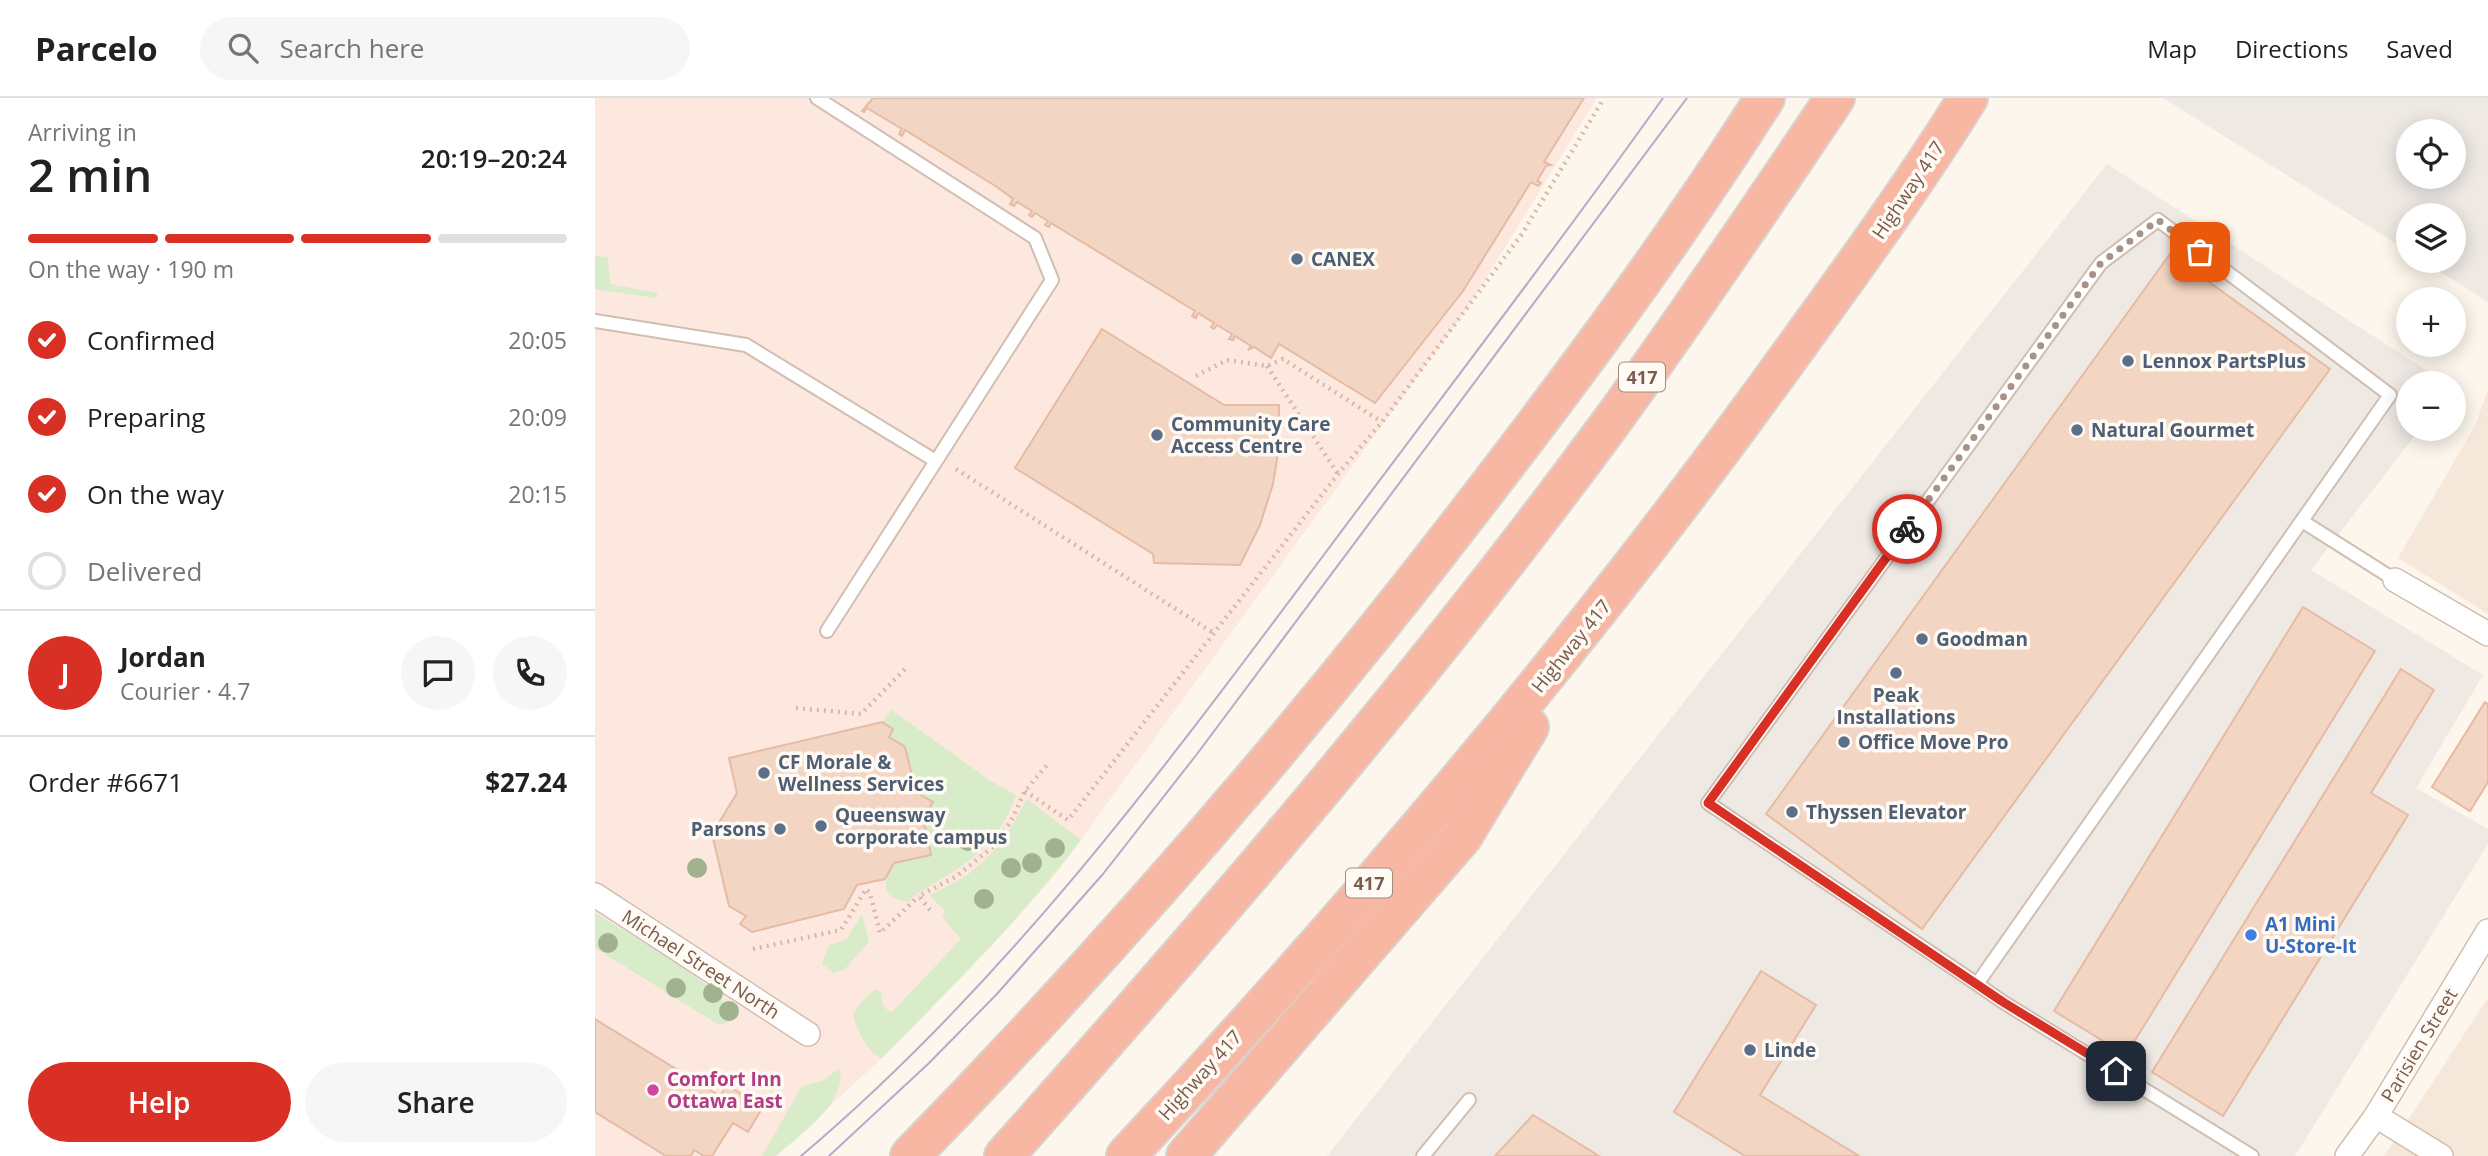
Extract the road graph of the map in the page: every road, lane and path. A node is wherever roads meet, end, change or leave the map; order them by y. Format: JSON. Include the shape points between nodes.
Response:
{"nodes":[{"id":1,"x":817,"y":98,"type":"edge"},
{"id":2,"x":1604,"y":98,"type":"edge"},
{"id":3,"x":1765,"y":98,"type":"edge"},
{"id":4,"x":1835,"y":98,"type":"edge"},
{"id":5,"x":1968,"y":98,"type":"edge"},
{"id":6,"x":595,"y":321,"type":"edge"},
{"id":7,"x":1267,"y":366,"type":"junction"},
{"id":8,"x":1196,"y":376,"type":"dead end"},
{"id":9,"x":1382,"y":422,"type":"junction"},
{"id":10,"x":934,"y":460,"type":"junction"},
{"id":11,"x":956,"y":469,"type":"dead end"},
{"id":12,"x":1338,"y":474,"type":"junction"},
{"id":13,"x":2302,"y":521,"type":"junction"},
{"id":14,"x":2395,"y":580,"type":"joint"},
{"id":15,"x":1604,"y":604,"type":"junction"},
{"id":16,"x":827,"y":631,"type":"dead end"},
{"id":17,"x":1215,"y":634,"type":"junction"},
{"id":18,"x":2488,"y":634,"type":"edge"},
{"id":19,"x":906,"y":668,"type":"dead end"},
{"id":20,"x":796,"y":708,"type":"dead end"},
{"id":21,"x":1047,"y":765,"type":"dead end"},
{"id":22,"x":1025,"y":791,"type":"junction"},
{"id":23,"x":595,"y":895,"type":"edge"},
{"id":24,"x":919,"y":896,"type":"junction"},
{"id":25,"x":930,"y":910,"type":"dead end"},
{"id":26,"x":2488,"y":931,"type":"edge"},
{"id":27,"x":753,"y":948,"type":"dead end"},
{"id":28,"x":1977,"y":984,"type":"junction"},
{"id":29,"x":808,"y":1034,"type":"dead end"},
{"id":30,"x":1469,"y":1100,"type":"dead end"},
{"id":31,"x":2377,"y":1115,"type":"junction"},
{"id":32,"x":910,"y":1156,"type":"edge"},
{"id":33,"x":1004,"y":1156,"type":"edge"},
{"id":34,"x":1126,"y":1156,"type":"edge"},
{"id":35,"x":1186,"y":1156,"type":"edge"},
{"id":36,"x":1423,"y":1156,"type":"edge"},
{"id":37,"x":2252,"y":1156,"type":"edge"},
{"id":38,"x":2347,"y":1156,"type":"edge"},
{"id":39,"x":2441,"y":1156,"type":"edge"}],
"edges":[{"from":1,"to":10,"type":"lane","via":[[1035,238],[1052,280]]},
{"from":2,"to":9,"type":"path","via":[[1522,234]]},
{"from":3,"to":32,"type":"highway","via":[[1574,377],[1374,636],[1146,906]]},
{"from":4,"to":33,"type":"highway","number":"417","via":[[1611,421],[1446,636],[1178,961]]},
{"from":5,"to":15,"type":"highway","name":"Highway 417","number":"417","via":[[1838,289]]},
{"from":6,"to":10,"type":"lane","via":[[746,345]]},
{"from":7,"to":8,"type":"path","via":[[1227,360]]},
{"from":7,"to":9,"type":"path","via":[[1283,359]]},
{"from":7,"to":12,"type":"path"},
{"from":9,"to":12,"type":"path"},
{"from":10,"to":16,"type":"lane"},
{"from":11,"to":17,"type":"path"},
{"from":12,"to":17,"type":"path"},
{"from":13,"to":14,"type":"lane"},
{"from":13,"to":28,"type":"lane"},
{"from":13,"to":28,"type":"lane","via":[[2390,395],[2158,220],[2101,263],[1708,803]]},
{"from":14,"to":18,"type":"street"},
{"from":15,"to":34,"type":"highway","name":"Highway 417","number":"417","via":[[1451,790]]},
{"from":15,"to":35,"type":"highway","via":[[1462,836]]},
{"from":17,"to":22,"type":"path","via":[[1068,820]]},
{"from":19,"to":20,"type":"path","via":[[861,714]]},
{"from":21,"to":22,"type":"path"},
{"from":22,"to":24,"type":"path","via":[[995,845],[957,876]]},
{"from":23,"to":29,"type":"street","name":"Michael Street North"},
{"from":24,"to":25,"type":"path"},
{"from":24,"to":27,"type":"path","via":[[880,933],[866,887],[841,930]]},
{"from":26,"to":31,"type":"street","name":"Parisien Street"},
{"from":28,"to":37,"type":"lane"},
{"from":30,"to":36,"type":"lane"},
{"from":31,"to":38,"type":"street","name":"Parisien Street"},
{"from":31,"to":39,"type":"street"}]}
